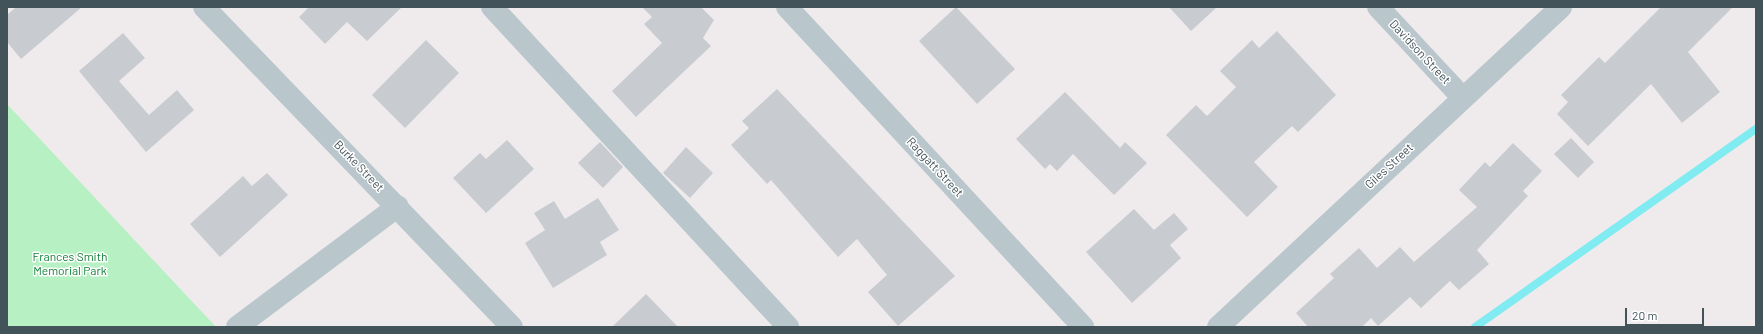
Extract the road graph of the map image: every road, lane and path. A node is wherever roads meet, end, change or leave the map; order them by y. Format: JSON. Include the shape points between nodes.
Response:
{"nodes":[{"id":1,"x":492,"y":7,"type":"edge"},
{"id":2,"x":787,"y":7,"type":"edge"},
{"id":3,"x":1378,"y":7,"type":"edge"},
{"id":4,"x":1561,"y":7,"type":"edge"},
{"id":5,"x":210,"y":9,"type":"edge"},
{"id":6,"x":1462,"y":97,"type":"junction"},
{"id":7,"x":398,"y":206,"type":"junction"},
{"id":8,"x":237,"y":327,"type":"edge"},
{"id":9,"x":512,"y":327,"type":"edge"},
{"id":10,"x":788,"y":327,"type":"edge"},
{"id":11,"x":1083,"y":327,"type":"edge"},
{"id":12,"x":1218,"y":327,"type":"edge"}],
"edges":[{"from":1,"to":10,"type":"street"},
{"from":2,"to":11,"type":"street","name":"Raggatt Street"},
{"from":3,"to":6,"type":"street","name":"Davidson Street"},
{"from":4,"to":6,"type":"street","name":"Giles Street"},
{"from":5,"to":7,"type":"street","name":"Burke Street"},
{"from":6,"to":12,"type":"street","name":"Giles Street"},
{"from":7,"to":8,"type":"street"},
{"from":7,"to":9,"type":"street","name":"Burke Street"}]}
